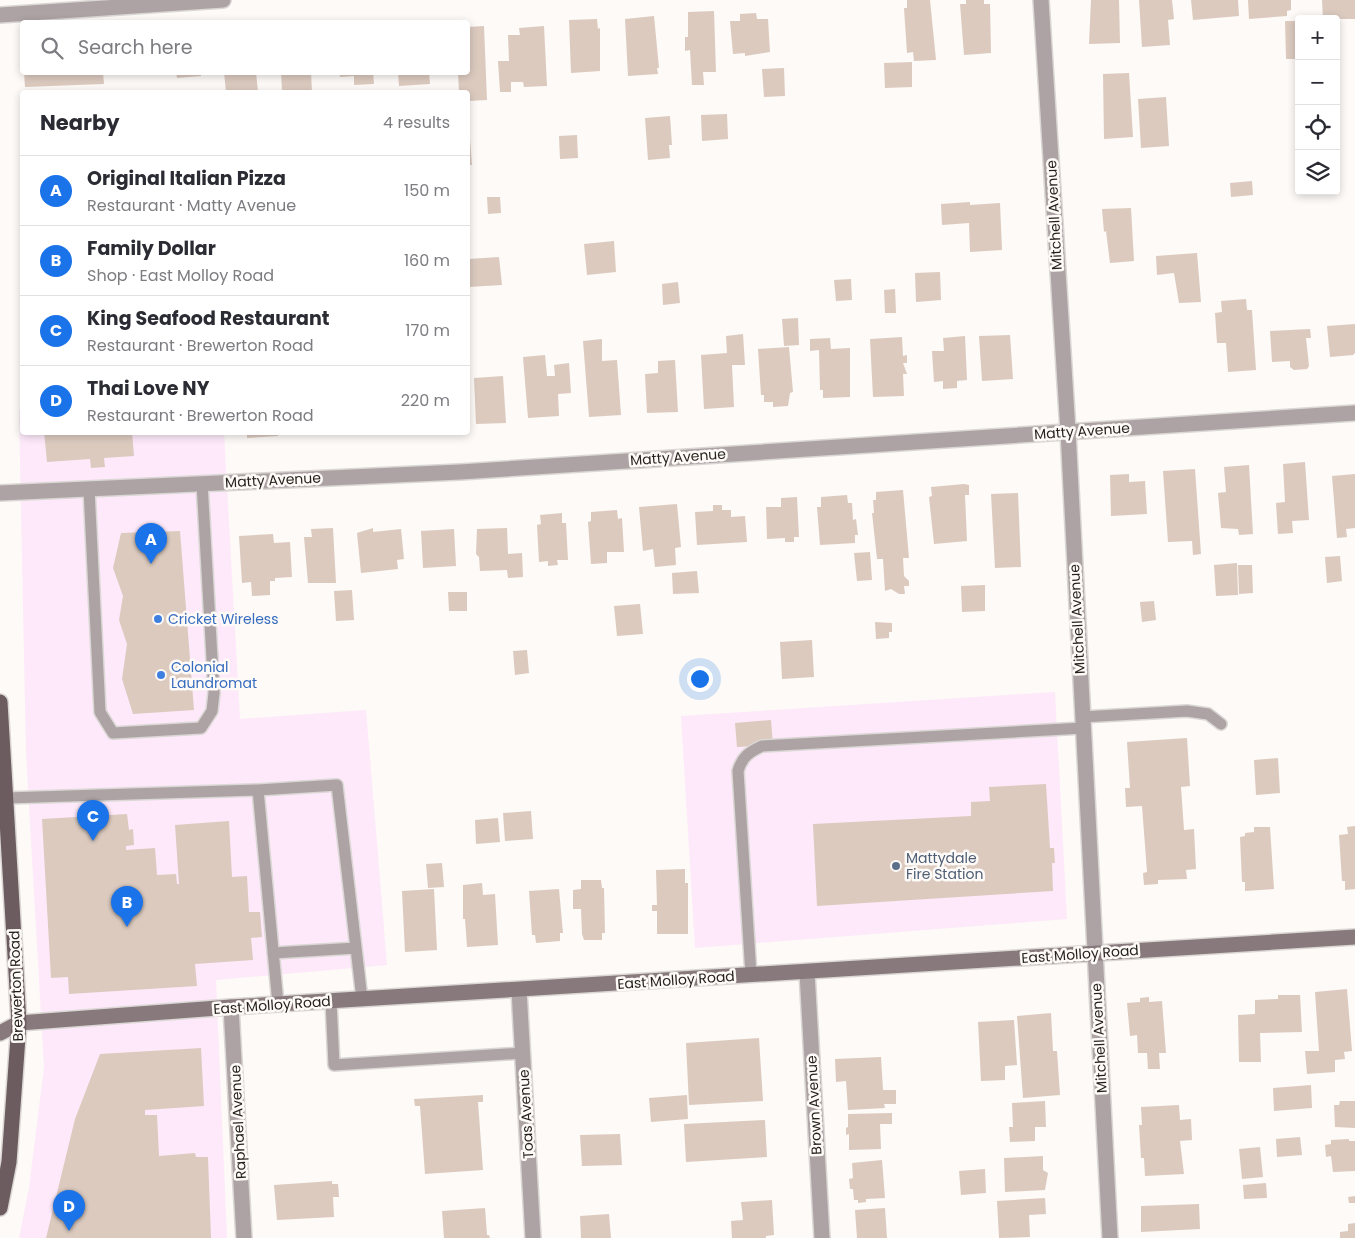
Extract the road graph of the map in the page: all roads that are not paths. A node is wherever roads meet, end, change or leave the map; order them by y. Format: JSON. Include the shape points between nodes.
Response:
{"nodes":[{"id":1,"x":223,"y":0,"type":"edge"},
{"id":2,"x":1042,"y":0,"type":"edge"},
{"id":3,"x":0,"y":15,"type":"edge"},
{"id":4,"x":1355,"y":413,"type":"edge"},
{"id":5,"x":1068,"y":431,"type":"junction"},
{"id":6,"x":202,"y":484,"type":"junction"},
{"id":7,"x":88,"y":489,"type":"junction"},
{"id":8,"x":0,"y":493,"type":"edge"},
{"id":9,"x":0,"y":702,"type":"edge"},
{"id":10,"x":1082,"y":722,"type":"junction"},
{"id":11,"x":1221,"y":724,"type":"dead end"},
{"id":12,"x":258,"y":790,"type":"junction"},
{"id":13,"x":6,"y":798,"type":"junction"},
{"id":14,"x":1355,"y":937,"type":"edge"},
{"id":15,"x":356,"y":948,"type":"junction"},
{"id":16,"x":273,"y":953,"type":"junction"},
{"id":17,"x":1094,"y":953,"type":"junction"},
{"id":18,"x":807,"y":972,"type":"junction"},
{"id":19,"x":751,"y":975,"type":"junction"},
{"id":20,"x":519,"y":990,"type":"junction"},
{"id":21,"x":362,"y":999,"type":"junction"},
{"id":22,"x":331,"y":1001,"type":"junction"},
{"id":23,"x":278,"y":1004,"type":"junction"},
{"id":24,"x":231,"y":1007,"type":"junction"},
{"id":25,"x":19,"y":1023,"type":"junction"},
{"id":26,"x":0,"y":1033,"type":"edge"},
{"id":27,"x":523,"y":1054,"type":"junction"},
{"id":28,"x":0,"y":1208,"type":"edge"},
{"id":29,"x":244,"y":1238,"type":"edge"},
{"id":30,"x":534,"y":1238,"type":"edge"},
{"id":31,"x":822,"y":1238,"type":"edge"},
{"id":32,"x":1110,"y":1238,"type":"edge"}],
"edges":[{"from":1,"to":3,"type":"street"},
{"from":2,"to":5,"type":"street","name":"Mitchell Avenue"},
{"from":4,"to":5,"type":"street","name":"Matty Avenue"},
{"from":5,"to":6,"type":"street","name":"Matty Avenue","via":[[460,472]]},
{"from":5,"to":10,"type":"street","name":"Mitchell Avenue"},
{"from":6,"to":7,"type":"street","name":"Matty Avenue"},
{"from":6,"to":7,"type":"lane","via":[[214,693],[212,711],[202,728],[113,733],[100,712]]},
{"from":7,"to":8,"type":"street","name":"Matty Avenue"},
{"from":9,"to":13,"type":"main road","name":"Brewerton Road"},
{"from":10,"to":11,"type":"lane","via":[[1187,711],[1208,714]]},
{"from":10,"to":17,"type":"street","name":"Mitchell Avenue"},
{"from":10,"to":19,"type":"lane","via":[[762,746],[748,753],[738,771]]},
{"from":12,"to":13,"type":"lane"},
{"from":12,"to":15,"type":"lane","via":[[337,786]]},
{"from":12,"to":16,"type":"lane"},
{"from":13,"to":25,"type":"main road","name":"Brewerton Road"},
{"from":14,"to":17,"type":"street","name":"East Molloy Road"},
{"from":15,"to":16,"type":"lane"},
{"from":15,"to":21,"type":"lane"},
{"from":16,"to":23,"type":"lane"},
{"from":17,"to":18,"type":"street","name":"East Molloy Road"},
{"from":17,"to":32,"type":"street","name":"Mitchell Avenue"},
{"from":18,"to":19,"type":"street","name":"East Molloy Road"},
{"from":18,"to":31,"type":"street","name":"Brown Avenue"},
{"from":19,"to":20,"type":"street","name":"East Molloy Road"},
{"from":20,"to":21,"type":"street","name":"East Molloy Road"},
{"from":20,"to":27,"type":"street","name":"Toas Avenue"},
{"from":21,"to":22,"type":"street","name":"East Molloy Road"},
{"from":22,"to":23,"type":"street","name":"East Molloy Road"},
{"from":22,"to":27,"type":"lane","via":[[334,1065]]},
{"from":23,"to":24,"type":"street","name":"East Molloy Road"},
{"from":24,"to":25,"type":"street","name":"East Molloy Road"},
{"from":24,"to":29,"type":"street","name":"Raphael Avenue"},
{"from":25,"to":26,"type":"street","name":"East Molloy Road"},
{"from":25,"to":28,"type":"main road","name":"Brewerton Road","via":[[9,1162]]},
{"from":27,"to":30,"type":"street","name":"Toas Avenue"}]}
